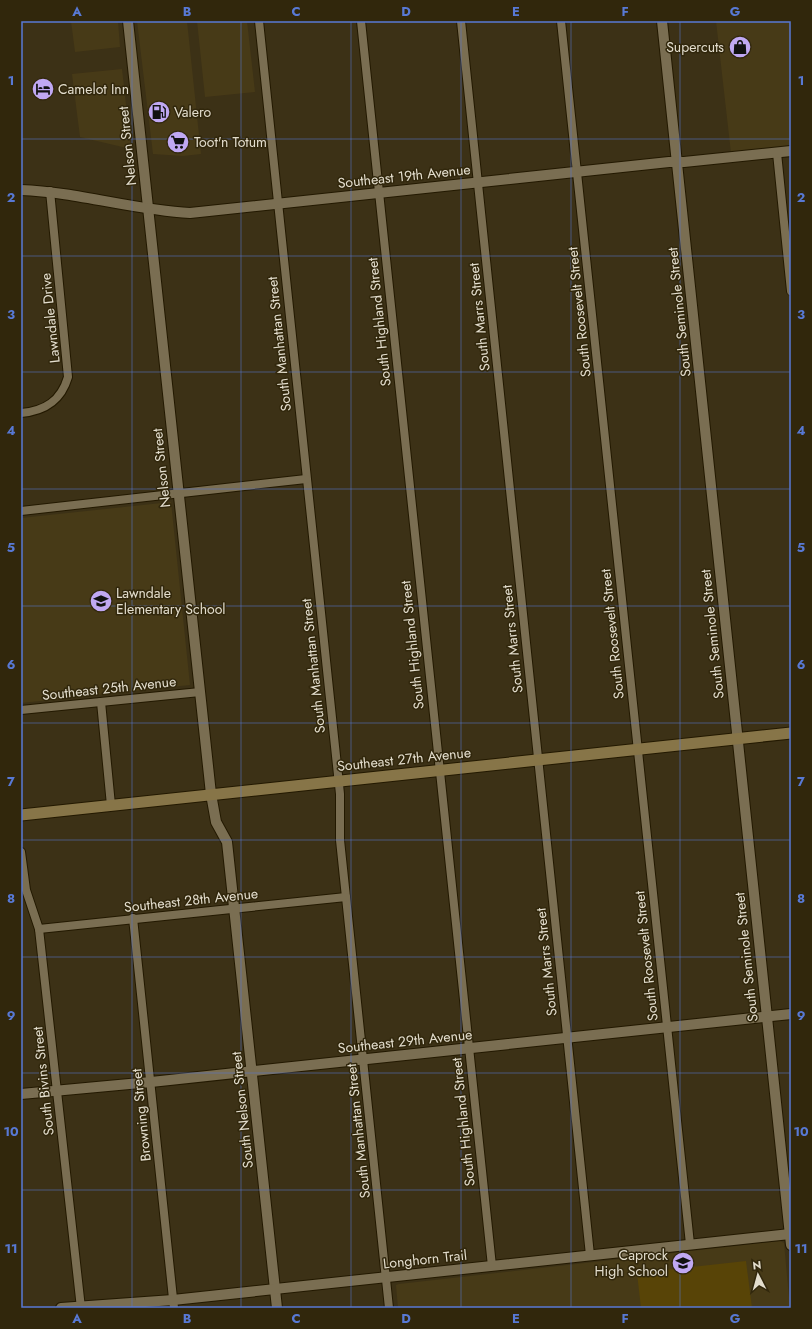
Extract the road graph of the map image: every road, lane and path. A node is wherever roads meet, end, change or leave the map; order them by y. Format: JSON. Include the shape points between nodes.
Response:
{"nodes":[{"id":1,"x":128,"y":21,"type":"edge"},
{"id":2,"x":260,"y":21,"type":"edge"},
{"id":3,"x":361,"y":21,"type":"edge"},
{"id":4,"x":461,"y":21,"type":"edge"},
{"id":5,"x":561,"y":21,"type":"edge"},
{"id":6,"x":662,"y":21,"type":"edge"},
{"id":7,"x":791,"y":151,"type":"edge"},
{"id":8,"x":777,"y":153,"type":"junction"},
{"id":9,"x":677,"y":162,"type":"junction"},
{"id":10,"x":577,"y":172,"type":"junction"},
{"id":11,"x":478,"y":182,"type":"junction"},
{"id":12,"x":21,"y":190,"type":"edge"},
{"id":13,"x":50,"y":191,"type":"junction"},
{"id":14,"x":378,"y":193,"type":"junction"},
{"id":15,"x":278,"y":204,"type":"junction"},
{"id":16,"x":149,"y":209,"type":"junction"},
{"id":17,"x":791,"y":290,"type":"edge"},
{"id":18,"x":21,"y":412,"type":"edge"},
{"id":19,"x":306,"y":479,"type":"junction"},
{"id":20,"x":178,"y":493,"type":"junction"},
{"id":21,"x":21,"y":511,"type":"edge"},
{"id":22,"x":200,"y":692,"type":"junction"},
{"id":23,"x":101,"y":702,"type":"junction"},
{"id":24,"x":21,"y":710,"type":"edge"},
{"id":25,"x":791,"y":733,"type":"edge"},
{"id":26,"x":738,"y":739,"type":"junction"},
{"id":27,"x":637,"y":749,"type":"junction"},
{"id":28,"x":538,"y":760,"type":"junction"},
{"id":29,"x":438,"y":770,"type":"junction"},
{"id":30,"x":338,"y":781,"type":"junction"},
{"id":31,"x":211,"y":794,"type":"junction"},
{"id":32,"x":111,"y":805,"type":"junction"},
{"id":33,"x":21,"y":814,"type":"edge"},
{"id":34,"x":21,"y":852,"type":"edge"},
{"id":35,"x":346,"y":897,"type":"junction"},
{"id":36,"x":234,"y":908,"type":"junction"},
{"id":37,"x":133,"y":918,"type":"junction"},
{"id":38,"x":39,"y":929,"type":"junction"},
{"id":39,"x":791,"y":1014,"type":"edge"},
{"id":40,"x":767,"y":1016,"type":"junction"},
{"id":41,"x":667,"y":1027,"type":"junction"},
{"id":42,"x":567,"y":1038,"type":"junction"},
{"id":43,"x":468,"y":1048,"type":"junction"},
{"id":44,"x":363,"y":1059,"type":"junction"},
{"id":45,"x":252,"y":1071,"type":"junction"},
{"id":46,"x":150,"y":1082,"type":"junction"},
{"id":47,"x":57,"y":1091,"type":"junction"},
{"id":48,"x":21,"y":1094,"type":"edge"},
{"id":49,"x":790,"y":1234,"type":"edge"},
{"id":50,"x":690,"y":1244,"type":"junction"},
{"id":51,"x":791,"y":1245,"type":"edge"},
{"id":52,"x":590,"y":1255,"type":"junction"},
{"id":53,"x":492,"y":1266,"type":"junction"},
{"id":54,"x":386,"y":1277,"type":"junction"},
{"id":55,"x":275,"y":1289,"type":"junction"},
{"id":56,"x":174,"y":1304,"type":"edge"},
{"id":57,"x":81,"y":1307,"type":"edge"},
{"id":58,"x":61,"y":1308,"type":"edge"},
{"id":59,"x":277,"y":1308,"type":"edge"},
{"id":60,"x":389,"y":1308,"type":"edge"}],
"edges":[{"from":1,"to":16,"type":"street","name":"Nelson Street"},
{"from":2,"to":15,"type":"street","name":"South Manhattan Street"},
{"from":3,"to":14,"type":"street","name":"South Highland Street"},
{"from":4,"to":11,"type":"street","name":"South Marrs Street"},
{"from":5,"to":10,"type":"street","name":"South Roosevelt Street"},
{"from":6,"to":9,"type":"street","name":"South Seminole Street"},
{"from":7,"to":8,"type":"street","name":"Southeast 19th Avenue"},
{"from":8,"to":9,"type":"street","name":"Southeast 19th Avenue"},
{"from":8,"to":17,"type":"street"},
{"from":9,"to":10,"type":"street","name":"Southeast 19th Avenue"},
{"from":9,"to":26,"type":"street","name":"South Seminole Street"},
{"from":10,"to":11,"type":"street","name":"Southeast 19th Avenue"},
{"from":10,"to":27,"type":"street","name":"South Roosevelt Street"},
{"from":11,"to":14,"type":"street","name":"Southeast 19th Avenue"},
{"from":11,"to":28,"type":"street","name":"South Marrs Street"},
{"from":12,"to":13,"type":"street","name":"Southeast 19th Avenue"},
{"from":13,"to":16,"type":"street","name":"Southeast 19th Avenue"},
{"from":13,"to":18,"type":"street","name":"Lawndale Drive","via":[[68,377],[63,391],[54,402],[36,411]]},
{"from":14,"to":15,"type":"street","name":"Southeast 19th Avenue"},
{"from":14,"to":29,"type":"street","name":"South Highland Street"},
{"from":15,"to":16,"type":"street","name":"Southeast 19th Avenue","via":[[190,213]]},
{"from":15,"to":19,"type":"street","name":"South Manhattan Street"},
{"from":16,"to":20,"type":"street","name":"Nelson Street"},
{"from":19,"to":20,"type":"street"},
{"from":19,"to":30,"type":"street","name":"South Manhattan Street"},
{"from":20,"to":21,"type":"street"},
{"from":20,"to":22,"type":"street","name":"Nelson Street"},
{"from":22,"to":23,"type":"street","name":"Southeast 25th Avenue"},
{"from":22,"to":31,"type":"street","name":"Nelson Street"},
{"from":23,"to":24,"type":"street","name":"Southeast 25th Avenue"},
{"from":23,"to":32,"type":"street"},
{"from":25,"to":26,"type":"main road","name":"Southeast 27th Avenue"},
{"from":26,"to":27,"type":"main road","name":"Southeast 27th Avenue"},
{"from":26,"to":40,"type":"street","name":"South Seminole Street"},
{"from":27,"to":28,"type":"main road","name":"Southeast 27th Avenue"},
{"from":27,"to":41,"type":"street","name":"South Roosevelt Street"},
{"from":28,"to":29,"type":"main road","name":"Southeast 27th Avenue"},
{"from":28,"to":42,"type":"street","name":"South Marrs Street"},
{"from":29,"to":30,"type":"main road","name":"Southeast 27th Avenue"},
{"from":29,"to":43,"type":"street","name":"South Highland Street"},
{"from":30,"to":31,"type":"main road","name":"Southeast 27th Avenue"},
{"from":30,"to":35,"type":"street","name":"South Manhattan Street","via":[[340,840]]},
{"from":31,"to":32,"type":"main road","name":"Southeast 27th Avenue"},
{"from":31,"to":36,"type":"street","name":"Nelson Street","via":[[216,822],[227,842]]},
{"from":32,"to":33,"type":"main road","name":"Southeast 27th Avenue"},
{"from":34,"to":38,"type":"street","name":"South Bivins Street","via":[[26,890]]},
{"from":35,"to":36,"type":"street","name":"Southeast 28th Avenue"},
{"from":35,"to":44,"type":"street","name":"South Manhattan Street"},
{"from":36,"to":37,"type":"street","name":"Southeast 28th Avenue"},
{"from":36,"to":45,"type":"street","name":"South Nelson Street"},
{"from":37,"to":38,"type":"street","name":"Southeast 28th Avenue"},
{"from":37,"to":46,"type":"street","name":"Browning Street"},
{"from":38,"to":47,"type":"street","name":"South Bivins Street"},
{"from":39,"to":40,"type":"street","name":"Southeast 29th Avenue"},
{"from":40,"to":41,"type":"street","name":"Southeast 29th Avenue"},
{"from":40,"to":49,"type":"street","name":"South Seminole Street"},
{"from":41,"to":42,"type":"street","name":"Southeast 29th Avenue"},
{"from":41,"to":50,"type":"street","name":"South Roosevelt Street"},
{"from":42,"to":43,"type":"street","name":"Southeast 29th Avenue"},
{"from":42,"to":52,"type":"street","name":"South Marrs Street"},
{"from":43,"to":44,"type":"street","name":"Southeast 29th Avenue"},
{"from":43,"to":53,"type":"street","name":"South Highland Street"},
{"from":44,"to":45,"type":"street","name":"Southeast 29th Avenue"},
{"from":44,"to":54,"type":"street","name":"South Manhattan Street"},
{"from":45,"to":46,"type":"street","name":"Southeast 29th Avenue"},
{"from":45,"to":55,"type":"street","name":"South Nelson Street"},
{"from":46,"to":47,"type":"street","name":"Southeast 29th Avenue"},
{"from":46,"to":56,"type":"street","name":"Browning Street"},
{"from":47,"to":48,"type":"street","name":"Southeast 29th Avenue"},
{"from":47,"to":57,"type":"street","name":"South Bivins Street"},
{"from":49,"to":50,"type":"street","name":"Longhorn Trail"},
{"from":49,"to":51,"type":"street","name":"South Seminole Street"},
{"from":50,"to":52,"type":"street","name":"Longhorn Trail"},
{"from":52,"to":53,"type":"street","name":"Longhorn Trail"},
{"from":53,"to":54,"type":"street","name":"Longhorn Trail"},
{"from":54,"to":55,"type":"street","name":"Longhorn Trail"},
{"from":54,"to":60,"type":"street","name":"South Manhattan Street"},
{"from":55,"to":56,"type":"street","name":"Longhorn Trail"},
{"from":55,"to":59,"type":"street","name":"South Nelson Street"},
{"from":56,"to":57,"type":"street","name":"Longhorn Trail"},
{"from":57,"to":58,"type":"street","name":"Longhorn Trail"}]}
